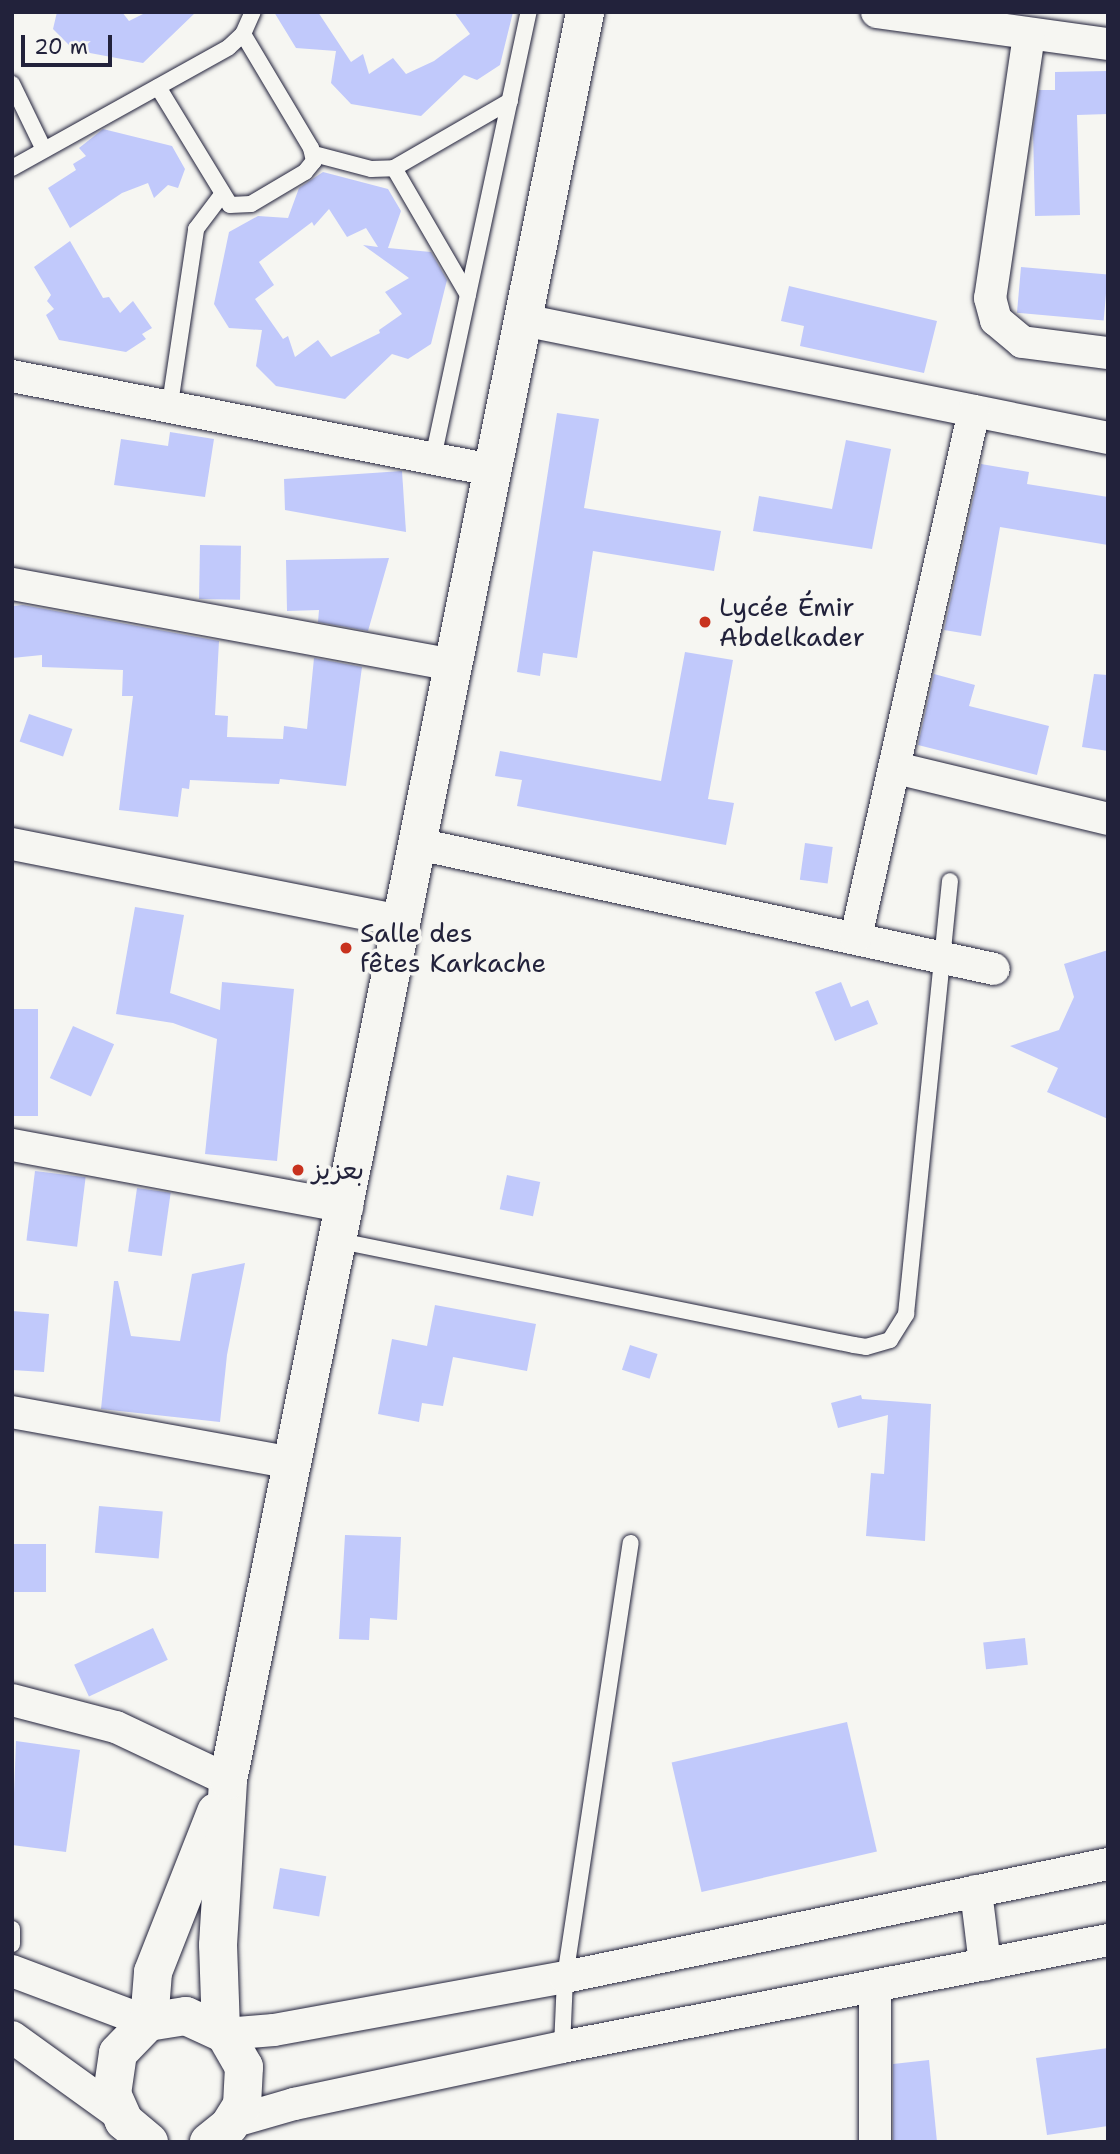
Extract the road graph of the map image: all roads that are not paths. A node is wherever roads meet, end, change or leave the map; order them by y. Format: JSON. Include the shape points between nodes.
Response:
{"nodes":[{"id":1,"x":253,"y":12,"type":"edge"},
{"id":2,"x":529,"y":12,"type":"edge"},
{"id":3,"x":585,"y":12,"type":"edge"},
{"id":4,"x":877,"y":12,"type":"edge"},
{"id":5,"x":243,"y":34,"type":"junction"},
{"id":6,"x":1029,"y":35,"type":"junction"},
{"id":7,"x":1108,"y":44,"type":"edge"},
{"id":8,"x":12,"y":84,"type":"edge"},
{"id":9,"x":158,"y":87,"type":"junction"},
{"id":10,"x":510,"y":101,"type":"junction"},
{"id":11,"x":44,"y":150,"type":"junction"},
{"id":12,"x":314,"y":154,"type":"junction"},
{"id":13,"x":12,"y":168,"type":"edge"},
{"id":14,"x":394,"y":168,"type":"junction"},
{"id":15,"x":221,"y":196,"type":"junction"},
{"id":16,"x":468,"y":295,"type":"junction"},
{"id":17,"x":523,"y":320,"type":"junction"},
{"id":18,"x":1108,"y":353,"type":"edge"},
{"id":19,"x":12,"y":376,"type":"edge"},
{"id":20,"x":170,"y":404,"type":"junction"},
{"id":21,"x":974,"y":411,"type":"junction"},
{"id":22,"x":1108,"y":438,"type":"edge"},
{"id":23,"x":433,"y":458,"type":"junction"},
{"id":24,"x":493,"y":470,"type":"junction"},
{"id":25,"x":12,"y":584,"type":"edge"},
{"id":26,"x":453,"y":665,"type":"junction"},
{"id":27,"x":896,"y":768,"type":"junction"},
{"id":28,"x":1108,"y":820,"type":"edge"},
{"id":29,"x":12,"y":844,"type":"edge"},
{"id":30,"x":418,"y":844,"type":"junction"},
{"id":31,"x":950,"y":881,"type":"dead end"},
{"id":32,"x":402,"y":920,"type":"junction"},
{"id":33,"x":856,"y":937,"type":"junction"},
{"id":34,"x":942,"y":957,"type":"junction"},
{"id":35,"x":994,"y":969,"type":"dead end"},
{"id":36,"x":12,"y":1145,"type":"edge"},
{"id":37,"x":343,"y":1224,"type":"junction"},
{"id":38,"x":12,"y":1412,"type":"edge"},
{"id":39,"x":293,"y":1463,"type":"junction"},
{"id":40,"x":631,"y":1543,"type":"dead end"},
{"id":41,"x":12,"y":1700,"type":"edge"},
{"id":42,"x":228,"y":1780,"type":"junction"},
{"id":43,"x":1108,"y":1864,"type":"edge"},
{"id":44,"x":976,"y":1891,"type":"junction"},
{"id":45,"x":12,"y":1929,"type":"edge"},
{"id":46,"x":1108,"y":1940,"type":"edge"},
{"id":47,"x":12,"y":1944,"type":"edge"},
{"id":48,"x":985,"y":1964,"type":"junction"},
{"id":49,"x":12,"y":1970,"type":"edge"},
{"id":50,"x":565,"y":1977,"type":"junction"},
{"id":51,"x":875,"y":1986,"type":"junction"},
{"id":52,"x":149,"y":2022,"type":"junction"},
{"id":53,"x":223,"y":2032,"type":"junction"},
{"id":54,"x":12,"y":2037,"type":"edge"},
{"id":55,"x":562,"y":2048,"type":"junction"},
{"id":56,"x":129,"y":2130,"type":"edge"},
{"id":57,"x":221,"y":2134,"type":"edge"},
{"id":58,"x":875,"y":2142,"type":"edge"}],
"edges":[{"from":1,"to":5,"type":"lane"},
{"from":2,"to":10,"type":"lane"},
{"from":3,"to":17,"type":"main road"},
{"from":4,"to":6,"type":"street"},
{"from":5,"to":9,"type":"lane","via":[[229,47]]},
{"from":5,"to":12,"type":"lane"},
{"from":6,"to":7,"type":"street"},
{"from":6,"to":18,"type":"street","via":[[990,298],[996,320],[1022,342]]},
{"from":8,"to":11,"type":"lane"},
{"from":9,"to":11,"type":"lane"},
{"from":9,"to":15,"type":"lane"},
{"from":10,"to":14,"type":"lane"},
{"from":10,"to":16,"type":"lane"},
{"from":11,"to":13,"type":"lane"},
{"from":12,"to":14,"type":"lane","via":[[371,169]]},
{"from":12,"to":15,"type":"lane","via":[[305,172],[251,204],[230,205]]},
{"from":14,"to":16,"type":"lane"},
{"from":15,"to":20,"type":"lane","via":[[196,229]]},
{"from":16,"to":23,"type":"lane"},
{"from":17,"to":21,"type":"street"},
{"from":17,"to":24,"type":"main road"},
{"from":19,"to":20,"type":"street"},
{"from":20,"to":23,"type":"street"},
{"from":21,"to":22,"type":"street"},
{"from":21,"to":27,"type":"street"},
{"from":23,"to":24,"type":"street"},
{"from":24,"to":26,"type":"main road"},
{"from":25,"to":26,"type":"street"},
{"from":26,"to":30,"type":"main road"},
{"from":27,"to":28,"type":"street"},
{"from":27,"to":33,"type":"street"},
{"from":29,"to":32,"type":"street"},
{"from":30,"to":32,"type":"main road"},
{"from":30,"to":33,"type":"street"},
{"from":31,"to":34,"type":"lane"},
{"from":32,"to":37,"type":"main road"},
{"from":33,"to":34,"type":"street"},
{"from":34,"to":35,"type":"street"},
{"from":34,"to":37,"type":"lane","via":[[906,1314],[890,1340],[866,1347],[855,1345]]},
{"from":36,"to":37,"type":"street"},
{"from":37,"to":39,"type":"main road"},
{"from":38,"to":39,"type":"street"},
{"from":39,"to":42,"type":"main road"},
{"from":40,"to":50,"type":"lane"},
{"from":41,"to":42,"type":"street","via":[[116,1727]]},
{"from":42,"to":52,"type":"main road","via":[[153,1972]]},
{"from":42,"to":53,"type":"main road","via":[[218,1945]]},
{"from":43,"to":44,"type":"street"},
{"from":44,"to":48,"type":"street"},
{"from":44,"to":50,"type":"street"},
{"from":45,"to":47,"type":"lane"},
{"from":46,"to":48,"type":"street"},
{"from":48,"to":51,"type":"street"},
{"from":49,"to":52,"type":"street"},
{"from":50,"to":53,"type":"street","via":[[274,2030]]},
{"from":50,"to":55,"type":"lane"},
{"from":51,"to":55,"type":"street"},
{"from":51,"to":58,"type":"street"},
{"from":52,"to":53,"type":"main road","via":[[186,2015]]},
{"from":52,"to":56,"type":"main road","via":[[118,2053],[112,2094]]},
{"from":53,"to":57,"type":"main road","via":[[244,2067],[242,2105]]},
{"from":54,"to":56,"type":"street"},
{"from":55,"to":57,"type":"street","via":[[322,2098]]}]}
